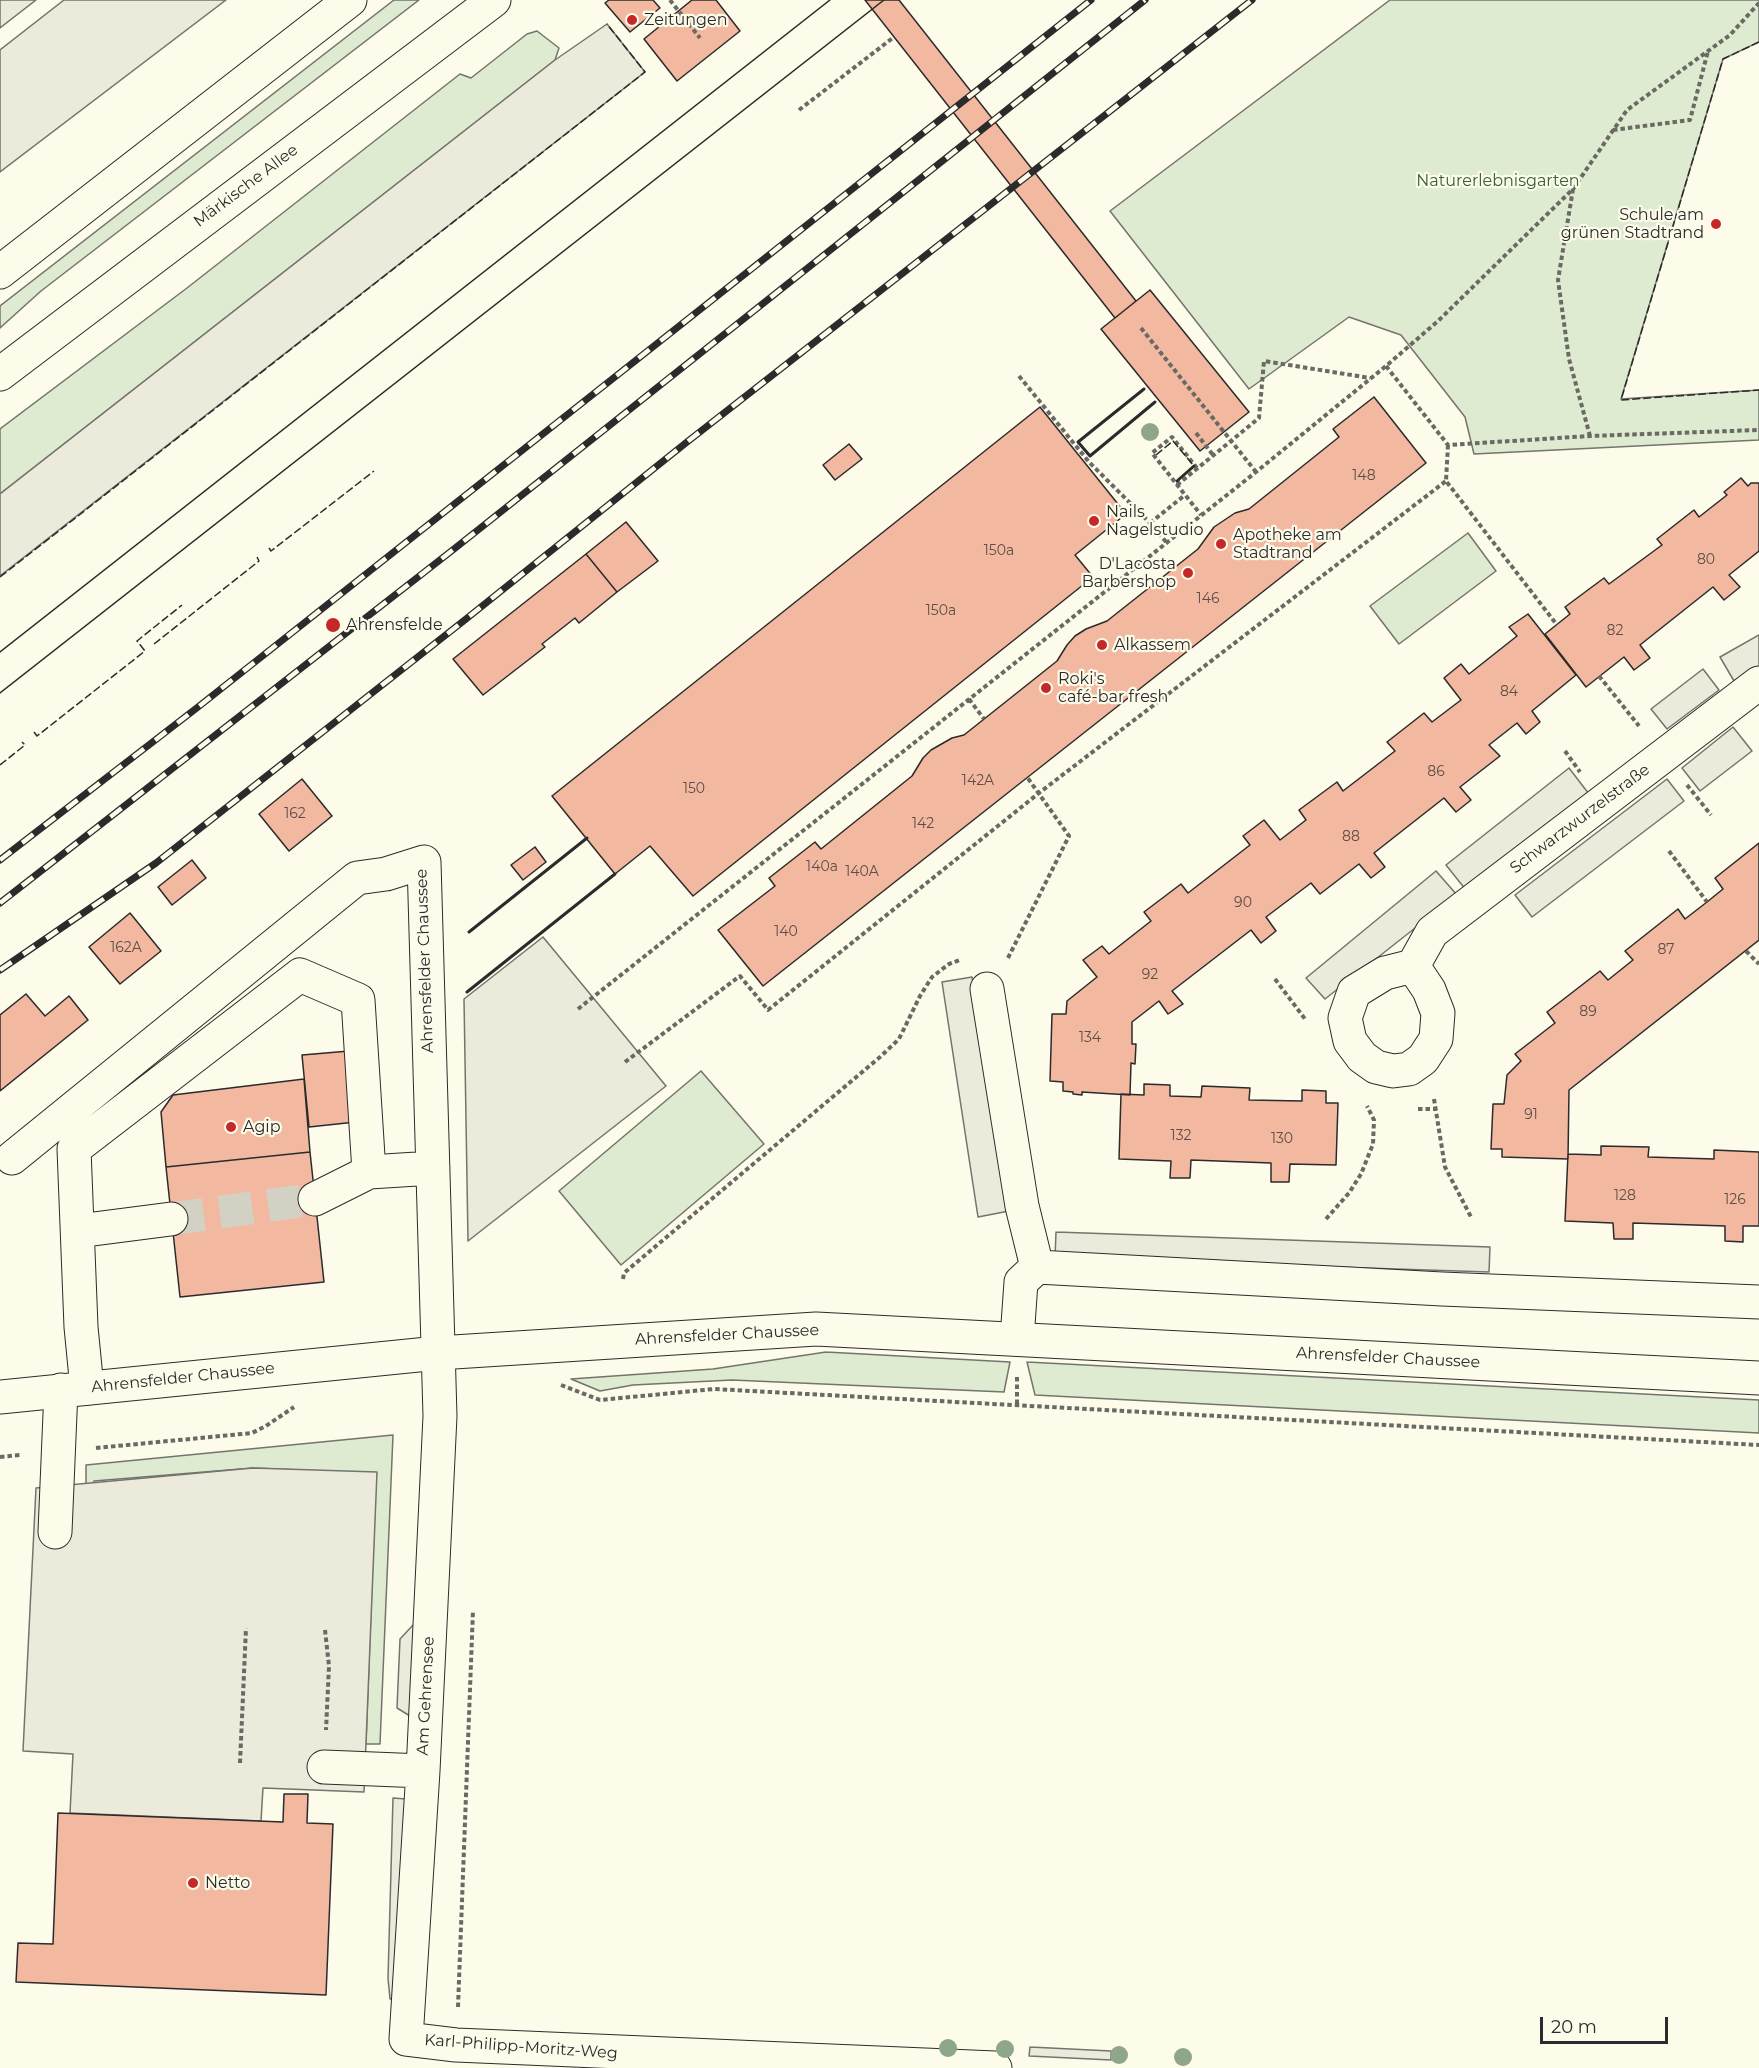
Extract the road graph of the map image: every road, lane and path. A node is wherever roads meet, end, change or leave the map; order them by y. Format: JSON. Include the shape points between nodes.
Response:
{"nodes":[{"id":1,"x":350,"y":0,"type":"edge"},
{"id":2,"x":494,"y":0,"type":"edge"},
{"id":3,"x":670,"y":0,"type":"edge"},
{"id":4,"x":1759,"y":3,"type":"edge"},
{"id":5,"x":894,"y":37,"type":"dead end"},
{"id":6,"x":700,"y":38,"type":"dead end"},
{"id":7,"x":1709,"y":51,"type":"junction"},
{"id":8,"x":799,"y":110,"type":"dead end"},
{"id":9,"x":1613,"y":130,"type":"junction"},
{"id":10,"x":1573,"y":189,"type":"junction"},
{"id":11,"x":0,"y":272,"type":"edge"},
{"id":12,"x":1141,"y":328,"type":"dead end"},
{"id":13,"x":1386,"y":366,"type":"junction"},
{"id":14,"x":0,"y":374,"type":"edge"},
{"id":15,"x":1019,"y":376,"type":"dead end"},
{"id":16,"x":1371,"y":378,"type":"junction"},
{"id":17,"x":1759,"y":430,"type":"edge"},
{"id":18,"x":1196,"y":433,"type":"dead end"},
{"id":19,"x":1590,"y":436,"type":"junction"},
{"id":20,"x":1231,"y":442,"type":"junction"},
{"id":21,"x":1448,"y":445,"type":"junction"},
{"id":22,"x":1213,"y":455,"type":"junction"},
{"id":23,"x":1198,"y":468,"type":"junction"},
{"id":24,"x":1256,"y":472,"type":"junction"},
{"id":25,"x":1446,"y":480,"type":"junction"},
{"id":26,"x":1177,"y":485,"type":"junction"},
{"id":27,"x":1185,"y":495,"type":"junction"},
{"id":28,"x":1201,"y":515,"type":"junction"},
{"id":29,"x":1150,"y":523,"type":"junction"},
{"id":30,"x":1167,"y":543,"type":"junction"},
{"id":31,"x":1557,"y":625,"type":"dead end"},
{"id":32,"x":1599,"y":676,"type":"dead end"},
{"id":33,"x":1759,"y":682,"type":"edge"},
{"id":34,"x":969,"y":699,"type":"junction"},
{"id":35,"x":1624,"y":705,"type":"dead end"},
{"id":36,"x":984,"y":719,"type":"dead end"},
{"id":37,"x":1027,"y":777,"type":"dead end"},
{"id":38,"x":1039,"y":793,"type":"junction"},
{"id":39,"x":1669,"y":851,"type":"dead end"},
{"id":40,"x":1707,"y":902,"type":"dead end"},
{"id":41,"x":1746,"y":951,"type":"dead end"},
{"id":42,"x":964,"y":959,"type":"dead end"},
{"id":43,"x":1759,"y":964,"type":"edge"},
{"id":44,"x":1413,"y":966,"type":"junction"},
{"id":45,"x":996,"y":977,"type":"joint"},
{"id":46,"x":1275,"y":979,"type":"dead end"},
{"id":47,"x":578,"y":1009,"type":"dead end"},
{"id":48,"x":1306,"y":1020,"type":"dead end"},
{"id":49,"x":1423,"y":1059,"type":"junction"},
{"id":50,"x":625,"y":1062,"type":"dead end"},
{"id":51,"x":1365,"y":1102,"type":"dead end"},
{"id":52,"x":12,"y":1158,"type":"dead end"},
{"id":53,"x":433,"y":1168,"type":"junction"},
{"id":54,"x":369,"y":1172,"type":"junction"},
{"id":55,"x":315,"y":1199,"type":"tunnel mouth"},
{"id":56,"x":1471,"y":1217,"type":"dead end"},
{"id":57,"x":171,"y":1219,"type":"tunnel mouth"},
{"id":58,"x":1326,"y":1219,"type":"dead end"},
{"id":59,"x":78,"y":1231,"type":"junction"},
{"id":60,"x":1037,"y":1267,"type":"junction"},
{"id":61,"x":623,"y":1279,"type":"dead end"},
{"id":62,"x":1759,"y":1302,"type":"edge"},
{"id":63,"x":1017,"y":1339,"type":"junction"},
{"id":64,"x":438,"y":1353,"type":"junction"},
{"id":65,"x":1759,"y":1378,"type":"edge"},
{"id":66,"x":74,"y":1389,"type":"junction"},
{"id":67,"x":0,"y":1396,"type":"edge"},
{"id":68,"x":600,"y":1400,"type":"dead end"},
{"id":69,"x":252,"y":1432,"type":"dead end"},
{"id":70,"x":1759,"y":1445,"type":"edge"},
{"id":71,"x":58,"y":1452,"type":"junction"},
{"id":72,"x":55,"y":1532,"type":"dead end"},
{"id":73,"x":473,"y":1604,"type":"dead end"},
{"id":74,"x":246,"y":1628,"type":"dead end"},
{"id":75,"x":325,"y":1630,"type":"dead end"},
{"id":76,"x":240,"y":1763,"type":"dead end"},
{"id":77,"x":324,"y":1767,"type":"joint"},
{"id":78,"x":423,"y":1771,"type":"junction"},
{"id":79,"x":406,"y":2039,"type":"joint"},
{"id":80,"x":456,"y":2045,"type":"junction"},
{"id":81,"x":628,"y":2061,"type":"edge"},
{"id":82,"x":995,"y":2068,"type":"edge"}],
"edges":[{"from":1,"to":11,"type":"main road"},
{"from":2,"to":14,"type":"main road","name":"Märkische Allee"},
{"from":3,"to":6,"type":"path"},
{"from":4,"to":7,"type":"path","via":[[1730,35]]},
{"from":5,"to":8,"type":"path"},
{"from":7,"to":9,"type":"path","via":[[1627,110]]},
{"from":7,"to":9,"type":"path","via":[[1690,120]]},
{"from":9,"to":10,"type":"path"},
{"from":10,"to":13,"type":"path","via":[[1438,321]]},
{"from":10,"to":19,"type":"path","via":[[1557,280],[1569,359]]},
{"from":12,"to":20,"type":"path"},
{"from":13,"to":16,"type":"path"},
{"from":13,"to":21,"type":"path"},
{"from":15,"to":29,"type":"path","via":[[1089,462]]},
{"from":16,"to":20,"type":"path","via":[[1264,361],[1259,418]]},
{"from":16,"to":24,"type":"path"},
{"from":17,"to":19,"type":"path"},
{"from":18,"to":22,"type":"path"},
{"from":19,"to":21,"type":"path"},
{"from":20,"to":22,"type":"path"},
{"from":20,"to":24,"type":"path"},
{"from":21,"to":25,"type":"path"},
{"from":22,"to":23,"type":"path"},
{"from":23,"to":26,"type":"path"},
{"from":23,"to":26,"type":"path","via":[[1172,437],[1152,453]]},
{"from":24,"to":28,"type":"path"},
{"from":25,"to":31,"type":"path"},
{"from":25,"to":38,"type":"path"},
{"from":26,"to":27,"type":"path"},
{"from":27,"to":28,"type":"path"},
{"from":27,"to":29,"type":"path"},
{"from":28,"to":30,"type":"path"},
{"from":29,"to":30,"type":"path"},
{"from":30,"to":34,"type":"path"},
{"from":32,"to":35,"type":"path"},
{"from":33,"to":44,"type":"main road","name":"Schwarzwurzelstraße","via":[[1432,932]]},
{"from":34,"to":36,"type":"path"},
{"from":34,"to":47,"type":"path"},
{"from":37,"to":38,"type":"path"},
{"from":38,"to":45,"type":"path","via":[[1070,836]]},
{"from":38,"to":50,"type":"path","via":[[768,1010],[740,976]]},
{"from":39,"to":40,"type":"path"},
{"from":41,"to":43,"type":"path"},
{"from":42,"to":61,"type":"path","via":[[932,977],[898,1039],[880,1057],[624,1273]]},
{"from":44,"to":49,"type":"main road","via":[[1438,1013],[1436,1039]]},
{"from":44,"to":49,"type":"main road","via":[[1385,973],[1354,992],[1345,1018],[1350,1041],[1362,1057],[1376,1066],[1393,1071],[1409,1069]]},
{"from":45,"to":60,"type":"main road","via":[[1022,1206]]},
{"from":46,"to":48,"type":"path"},
{"from":49,"to":56,"type":"path","via":[[1432,1078],[1445,1167]]},
{"from":51,"to":58,"type":"path","via":[[1374,1120],[1373,1144],[1361,1174]]},
{"from":52,"to":53,"type":"main road","name":"Ahrensfelder Chaussee","via":[[357,878],[424,862]]},
{"from":53,"to":54,"type":"main road"},
{"from":53,"to":64,"type":"main road","name":"Ahrensfelder Chaussee"},
{"from":54,"to":55,"type":"main road"},
{"from":54,"to":59,"type":"main road","via":[[358,1000],[300,975],[74,1149]]},
{"from":57,"to":59,"type":"main road"},
{"from":59,"to":66,"type":"main road","via":[[81,1327]]},
{"from":60,"to":62,"type":"main road"},
{"from":60,"to":63,"type":"main road","via":[[1021,1281]]},
{"from":63,"to":64,"type":"main road","name":"Ahrensfelder Chaussee","via":[[816,1329]]},
{"from":63,"to":65,"type":"main road","name":"Ahrensfelder Chaussee"},
{"from":64,"to":66,"type":"main road","name":"Ahrensfelder Chaussee"},
{"from":64,"to":78,"type":"main road","name":"Am Gehrensee","via":[[440,1416]]},
{"from":66,"to":67,"type":"main road","name":"Ahrensfelder Chaussee"},
{"from":66,"to":71,"type":"main road"},
{"from":68,"to":70,"type":"path","via":[[714,1389]]},
{"from":69,"to":71,"type":"path"},
{"from":71,"to":72,"type":"main road"},
{"from":73,"to":80,"type":"path"},
{"from":74,"to":76,"type":"path"},
{"from":75,"to":77,"type":"path","via":[[329,1666]]},
{"from":77,"to":78,"type":"main road"},
{"from":78,"to":79,"type":"main road","name":"Am Gehrensee"},
{"from":79,"to":80,"type":"main road","name":"Karl-Philipp-Moritz-Weg"},
{"from":80,"to":81,"type":"main road","name":"Karl-Philipp-Moritz-Weg"},
{"from":81,"to":82,"type":"main road","name":"Karl-Philipp-Moritz-Weg"}]}
